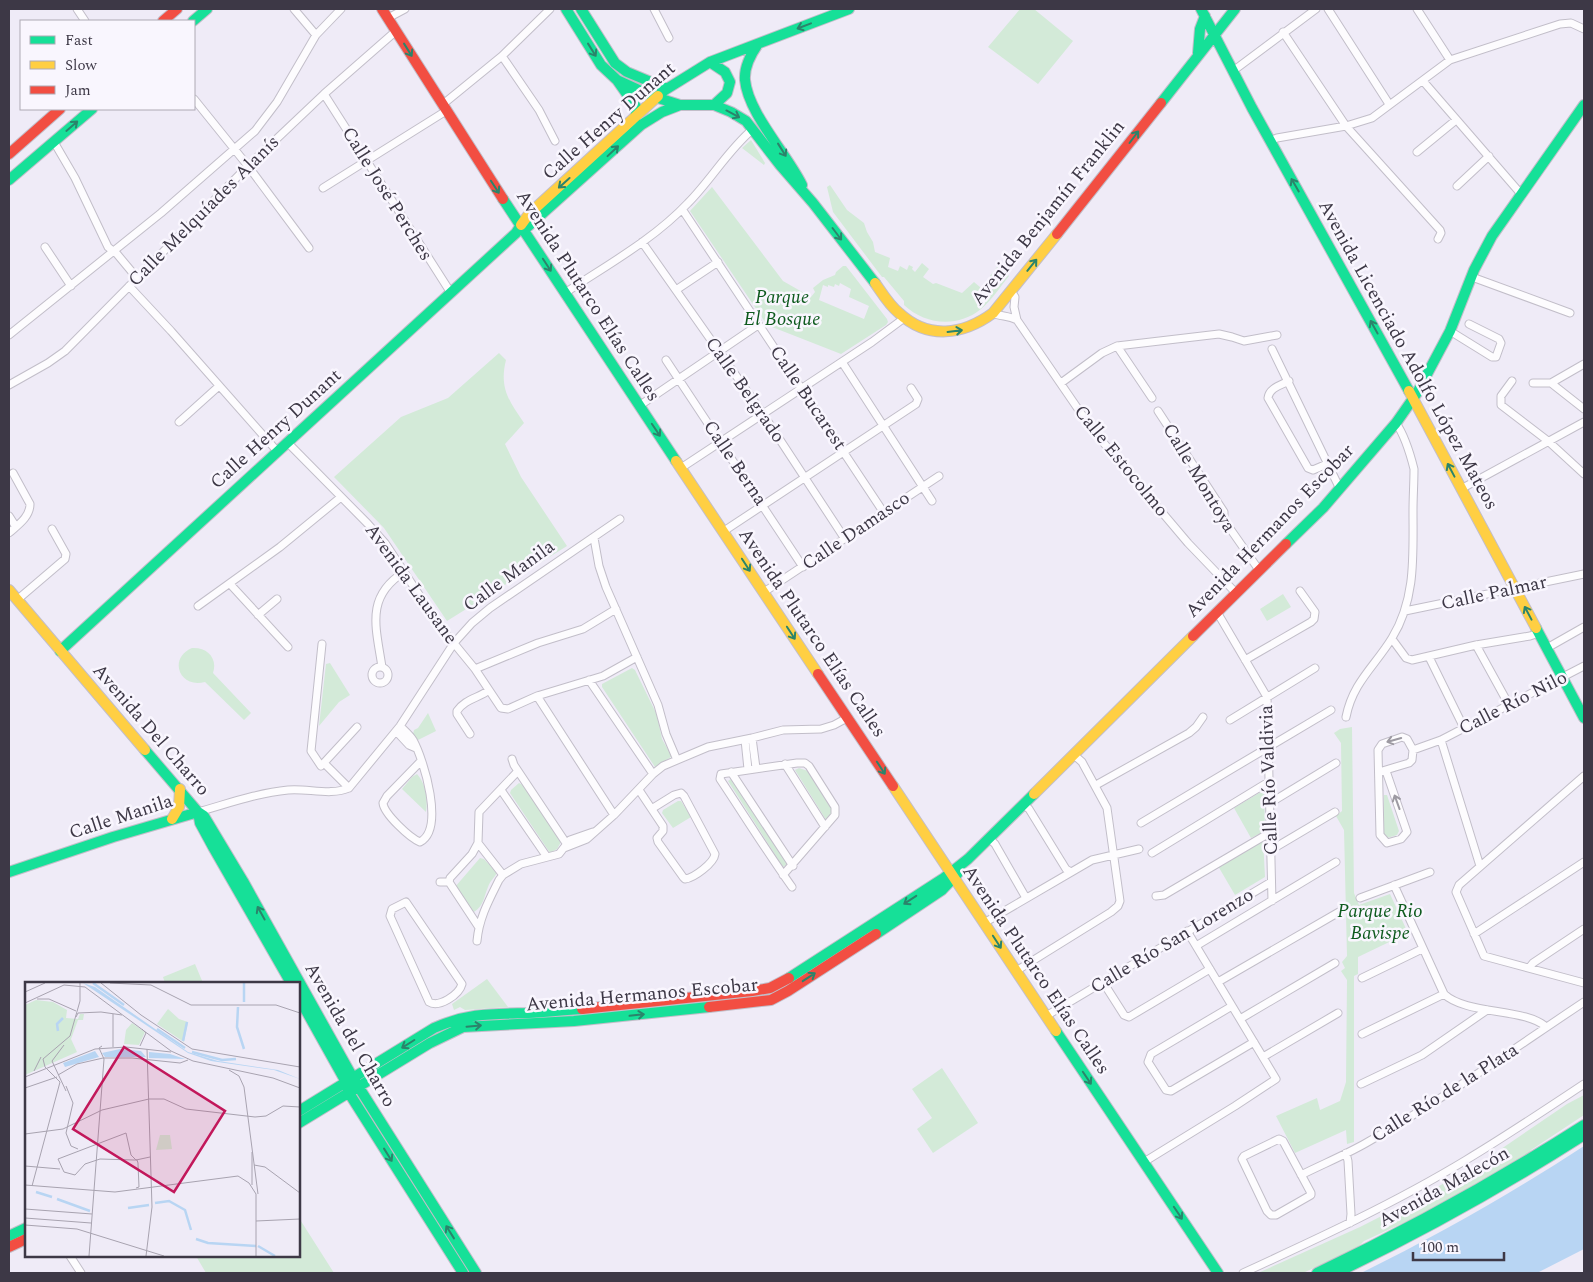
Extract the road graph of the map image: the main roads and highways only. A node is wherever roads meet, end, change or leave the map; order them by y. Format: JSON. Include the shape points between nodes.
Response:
{"nodes":[{"id":1,"x":177,"y":9,"type":"edge"},
{"id":2,"x":207,"y":9,"type":"edge"},
{"id":3,"x":382,"y":9,"type":"edge"},
{"id":4,"x":566,"y":9,"type":"edge"},
{"id":5,"x":581,"y":9,"type":"edge"},
{"id":6,"x":849,"y":9,"type":"edge"},
{"id":7,"x":1191,"y":9,"type":"edge"},
{"id":8,"x":1235,"y":9,"type":"edge"},
{"id":9,"x":1201,"y":11,"type":"edge"},
{"id":10,"x":164,"y":20,"type":"edge"},
{"id":11,"x":194,"y":20,"type":"edge"},
{"id":12,"x":1214,"y":35,"type":"junction"},
{"id":13,"x":758,"y":44,"type":"junction"},
{"id":14,"x":1197,"y":56,"type":"junction"},
{"id":15,"x":710,"y":62,"type":"junction"},
{"id":16,"x":617,"y":80,"type":"junction"},
{"id":17,"x":661,"y":94,"type":"junction"},
{"id":18,"x":680,"y":105,"type":"junction"},
{"id":19,"x":714,"y":105,"type":"junction"},
{"id":20,"x":1584,"y":105,"type":"edge"},
{"id":21,"x":59,"y":110,"type":"edge"},
{"id":22,"x":91,"y":110,"type":"edge"},
{"id":23,"x":635,"y":118,"type":"junction"},
{"id":24,"x":9,"y":154,"type":"edge"},
{"id":25,"x":9,"y":180,"type":"edge"},
{"id":26,"x":807,"y":195,"type":"junction"},
{"id":27,"x":520,"y":229,"type":"junction"},
{"id":28,"x":1403,"y":380,"type":"junction"},
{"id":29,"x":1423,"y":383,"type":"junction"},
{"id":30,"x":1414,"y":399,"type":"junction"},
{"id":31,"x":9,"y":590,"type":"edge"},
{"id":32,"x":60,"y":651,"type":"junction"},
{"id":33,"x":1584,"y":718,"type":"edge"},
{"id":34,"x":180,"y":789,"type":"junction"},
{"id":35,"x":198,"y":812,"type":"junction"},
{"id":36,"x":172,"y":819,"type":"junction"},
{"id":37,"x":9,"y":872,"type":"edge"},
{"id":38,"x":952,"y":876,"type":"junction"},
{"id":39,"x":890,"y":913,"type":"junction"},
{"id":40,"x":853,"y":949,"type":"junction"},
{"id":41,"x":290,"y":982,"type":"edge"},
{"id":42,"x":298,"y":982,"type":"edge"},
{"id":43,"x":780,"y":984,"type":"junction"},
{"id":44,"x":300,"y":986,"type":"edge"},
{"id":45,"x":300,"y":1000,"type":"edge"},
{"id":46,"x":712,"y":1006,"type":"junction"},
{"id":47,"x":392,"y":1061,"type":"junction"},
{"id":48,"x":350,"y":1080,"type":"junction"},
{"id":49,"x":354,"y":1090,"type":"junction"},
{"id":50,"x":300,"y":1110,"type":"edge"},
{"id":51,"x":300,"y":1122,"type":"edge"},
{"id":52,"x":376,"y":1125,"type":"junction"},
{"id":53,"x":1584,"y":1125,"type":"edge"},
{"id":54,"x":1584,"y":1135,"type":"edge"},
{"id":55,"x":25,"y":1228,"type":"edge"},
{"id":56,"x":9,"y":1236,"type":"edge"},
{"id":57,"x":25,"y":1239,"type":"edge"},
{"id":58,"x":9,"y":1247,"type":"edge"},
{"id":59,"x":463,"y":1273,"type":"edge"},
{"id":60,"x":476,"y":1273,"type":"edge"},
{"id":61,"x":1218,"y":1273,"type":"edge"},
{"id":62,"x":1317,"y":1273,"type":"edge"},
{"id":63,"x":1336,"y":1273,"type":"edge"}],
"edges":[{"from":1,"to":10,"type":"main road"},
{"from":2,"to":11,"type":"main road"},
{"from":3,"to":27,"type":"main road","name":"Avenida Plutarco Elías Calles","one_way":true},
{"from":4,"to":16,"type":"main road","one_way":true,"via":[[601,64]]},
{"from":5,"to":17,"type":"main road","via":[[615,63],[627,72],[662,87]]},
{"from":6,"to":13,"type":"main road","name":"Calle Henry Dunant","one_way":true},
{"from":7,"to":9,"type":"main road"},
{"from":8,"to":12,"type":"main road","name":"Avenida Benjamín Franklin"},
{"from":9,"to":12,"type":"main road","name":"Avenida Licenciado Adolfo López Mateos"},
{"from":9,"to":14,"type":"main road"},
{"from":12,"to":14,"type":"main road","name":"Avenida Benjamín Franklin"},
{"from":28,"to":12,"type":"main road","name":"Avenida Licenciado Adolfo López Mateos","one_way":true},
{"from":13,"to":15,"type":"main road","name":"Calle Henry Dunant"},
{"from":13,"to":26,"type":"main road","one_way":true,"via":[[747,64],[746,87],[752,103]]},
{"from":26,"to":14,"type":"main road","name":"Avenida Benjamín Franklin","one_way":true,"via":[[903,318],[925,329],[950,332],[976,326],[993,313],[1011,292]]},
{"from":15,"to":17,"type":"main road","name":"Calle Henry Dunant"},
{"from":15,"to":19,"type":"main road","via":[[726,72],[730,84],[730,91]]},
{"from":16,"to":17,"type":"main road"},
{"from":16,"to":23,"type":"main road","via":[[636,107]]},
{"from":17,"to":18,"type":"main road"},
{"from":17,"to":23,"type":"main road","name":"Calle Henry Dunant"},
{"from":18,"to":19,"type":"main road"},
{"from":27,"to":18,"type":"main road","name":"Calle Henry Dunant","one_way":true,"via":[[641,125]]},
{"from":19,"to":26,"type":"main road","one_way":true,"via":[[739,116],[754,129]]},
{"from":20,"to":29,"type":"main road","name":"Avenida Hermanos Escobar","via":[[1492,236]]},
{"from":21,"to":24,"type":"main road"},
{"from":25,"to":22,"type":"main road","one_way":true},
{"from":23,"to":27,"type":"main road","name":"Calle Henry Dunant","one_way":true,"via":[[529,214]]},
{"from":27,"to":32,"type":"main road","name":"Calle Henry Dunant"},
{"from":27,"to":38,"type":"main road","name":"Avenida Plutarco Elías Calles","one_way":true},
{"from":28,"to":29,"type":"main road"},
{"from":28,"to":30,"type":"main road","name":"Avenida Licenciado Adolfo López Mateos"},
{"from":29,"to":30,"type":"main road","name":"Avenida Hermanos Escobar"},
{"from":33,"to":30,"type":"main road","name":"Avenida Licenciado Adolfo López Mateos","one_way":true},
{"from":30,"to":38,"type":"main road","name":"Avenida Hermanos Escobar","via":[[1340,489],[968,859],[961,871]]},
{"from":31,"to":32,"type":"main road","name":"Avenida Del Charro"},
{"from":32,"to":34,"type":"main road","name":"Avenida Del Charro"},
{"from":34,"to":35,"type":"main road","name":"Avenida Del Charro"},
{"from":34,"to":36,"type":"main road","via":[[178,807]]},
{"from":35,"to":36,"type":"main road","name":"Calle Manila"},
{"from":35,"to":41,"type":"main road","name":"Avenida Del Charro","via":[[213,847]]},
{"from":42,"to":35,"type":"main road","name":"Avenida del Charro","one_way":true,"via":[[244,881],[204,816]]},
{"from":36,"to":37,"type":"main road","name":"Calle Manila"},
{"from":38,"to":39,"type":"main road","name":"Avenida Hermanos Escobar","one_way":true},
{"from":38,"to":40,"type":"main road","name":"Avenida Hermanos Escobar","via":[[942,890]]},
{"from":38,"to":61,"type":"main road","name":"Avenida Plutarco Elías Calles","one_way":true},
{"from":39,"to":40,"type":"main road","via":[[888,919],[853,942]]},
{"from":39,"to":43,"type":"main road","name":"Avenida Hermanos Escobar"},
{"from":46,"to":40,"type":"main road","name":"Avenida Hermanos Escobar","one_way":true,"via":[[771,1000]]},
{"from":43,"to":46,"type":"main road","via":[[778,990],[768,995],[723,1000]]},
{"from":43,"to":47,"type":"main road","name":"Avenida Hermanos Escobar","one_way":true,"via":[[762,990],[636,1004],[540,1012],[474,1013],[448,1021]]},
{"from":48,"to":44,"type":"main road","name":"Avenida del Charro","one_way":true},
{"from":45,"to":48,"type":"main road","name":"Avenida Del Charro"},
{"from":47,"to":46,"type":"main road","name":"Avenida Hermanos Escobar","one_way":true,"via":[[463,1027],[574,1021]]},
{"from":47,"to":48,"type":"main road","name":"Avenida Hermanos Escobar"},
{"from":47,"to":49,"type":"main road","name":"Avenida Hermanos Escobar"},
{"from":48,"to":49,"type":"main road","name":"Avenida Del Charro"},
{"from":48,"to":50,"type":"main road","name":"Avenida Hermanos Escobar"},
{"from":49,"to":51,"type":"main road","name":"Avenida Hermanos Escobar"},
{"from":49,"to":52,"type":"main road","name":"Avenida Del Charro"},
{"from":52,"to":59,"type":"main road","name":"Avenida Del Charro","one_way":true},
{"from":60,"to":52,"type":"main road","name":"Avenida del Charro","one_way":true},
{"from":53,"to":62,"type":"main road","name":"Avenida Malecón","via":[[1427,1219]]},
{"from":54,"to":63,"type":"main road","name":"Avenida Malecón","via":[[1466,1206]]},
{"from":55,"to":56,"type":"main road"},
{"from":57,"to":58,"type":"main road"}]}
